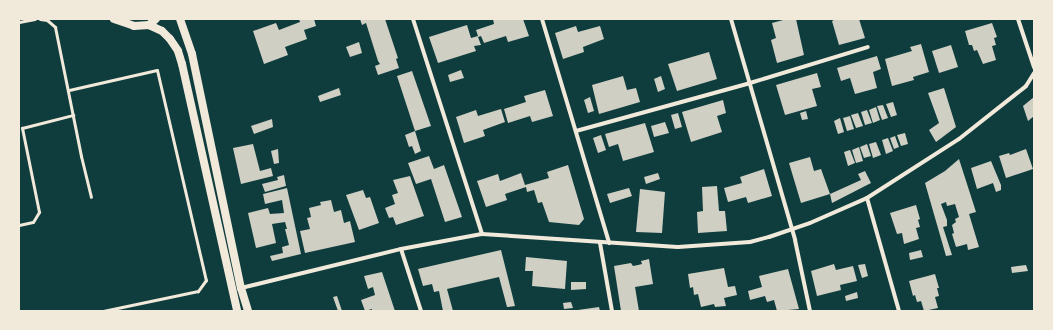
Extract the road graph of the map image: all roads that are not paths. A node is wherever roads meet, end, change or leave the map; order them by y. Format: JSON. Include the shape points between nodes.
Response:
{"nodes":[{"id":1,"x":35,"y":19,"type":"edge"},
{"id":2,"x":40,"y":19,"type":"edge"},
{"id":3,"x":114,"y":19,"type":"edge"},
{"id":4,"x":156,"y":19,"type":"edge"},
{"id":5,"x":180,"y":19,"type":"edge"},
{"id":6,"x":413,"y":19,"type":"edge"},
{"id":7,"x":542,"y":19,"type":"edge"},
{"id":8,"x":731,"y":19,"type":"edge"},
{"id":9,"x":1018,"y":19,"type":"edge"},
{"id":10,"x":19,"y":22,"type":"edge"},
{"id":11,"x":149,"y":25,"type":"junction"},
{"id":12,"x":868,"y":47,"type":"dead end"},
{"id":13,"x":1034,"y":67,"type":"edge"},
{"id":14,"x":1034,"y":73,"type":"edge"},
{"id":15,"x":750,"y":83,"type":"junction"},
{"id":16,"x":69,"y":90,"type":"junction"},
{"id":17,"x":73,"y":115,"type":"junction"},
{"id":18,"x":576,"y":131,"type":"junction"},
{"id":19,"x":91,"y":197,"type":"dead end"},
{"id":20,"x":867,"y":198,"type":"junction"},
{"id":21,"x":19,"y":225,"type":"edge"},
{"id":22,"x":792,"y":230,"type":"junction"},
{"id":23,"x":482,"y":234,"type":"junction"},
{"id":24,"x":600,"y":243,"type":"junction"},
{"id":25,"x":609,"y":243,"type":"junction"},
{"id":26,"x":401,"y":249,"type":"junction"},
{"id":27,"x":241,"y":288,"type":"junction"},
{"id":28,"x":103,"y":311,"type":"edge"},
{"id":29,"x":236,"y":311,"type":"edge"},
{"id":30,"x":248,"y":311,"type":"edge"},
{"id":31,"x":422,"y":311,"type":"edge"},
{"id":32,"x":612,"y":311,"type":"edge"},
{"id":33,"x":810,"y":311,"type":"edge"},
{"id":34,"x":899,"y":311,"type":"edge"}],
"edges":[{"from":1,"to":10,"type":"lane"},
{"from":2,"to":16,"type":"lane","via":[[47,20],[55,27]]},
{"from":3,"to":11,"type":"main road","via":[[134,26]]},
{"from":4,"to":11,"type":"main road"},
{"from":5,"to":27,"type":"main road","via":[[193,58]]},
{"from":6,"to":23,"type":"street"},
{"from":7,"to":18,"type":"street"},
{"from":8,"to":15,"type":"street"},
{"from":9,"to":13,"type":"street"},
{"from":11,"to":29,"type":"main road","via":[[162,31],[170,39],[178,51],[182,64]]},
{"from":12,"to":15,"type":"street"},
{"from":14,"to":20,"type":"street","via":[[1026,86],[959,139]]},
{"from":15,"to":18,"type":"street"},
{"from":15,"to":22,"type":"street"},
{"from":16,"to":17,"type":"lane"},
{"from":16,"to":28,"type":"lane","via":[[157,70],[206,280],[198,292]]},
{"from":17,"to":19,"type":"lane"},
{"from":17,"to":21,"type":"lane","via":[[22,128],[39,212],[33,222]]},
{"from":18,"to":25,"type":"street"},
{"from":20,"to":22,"type":"street"},
{"from":20,"to":34,"type":"street"},
{"from":22,"to":25,"type":"street","via":[[750,242],[685,247]]},
{"from":22,"to":33,"type":"street"},
{"from":23,"to":24,"type":"street"},
{"from":23,"to":26,"type":"street"},
{"from":24,"to":25,"type":"street"},
{"from":24,"to":32,"type":"street"},
{"from":26,"to":27,"type":"street"},
{"from":26,"to":31,"type":"street"},
{"from":27,"to":30,"type":"main road"}]}
